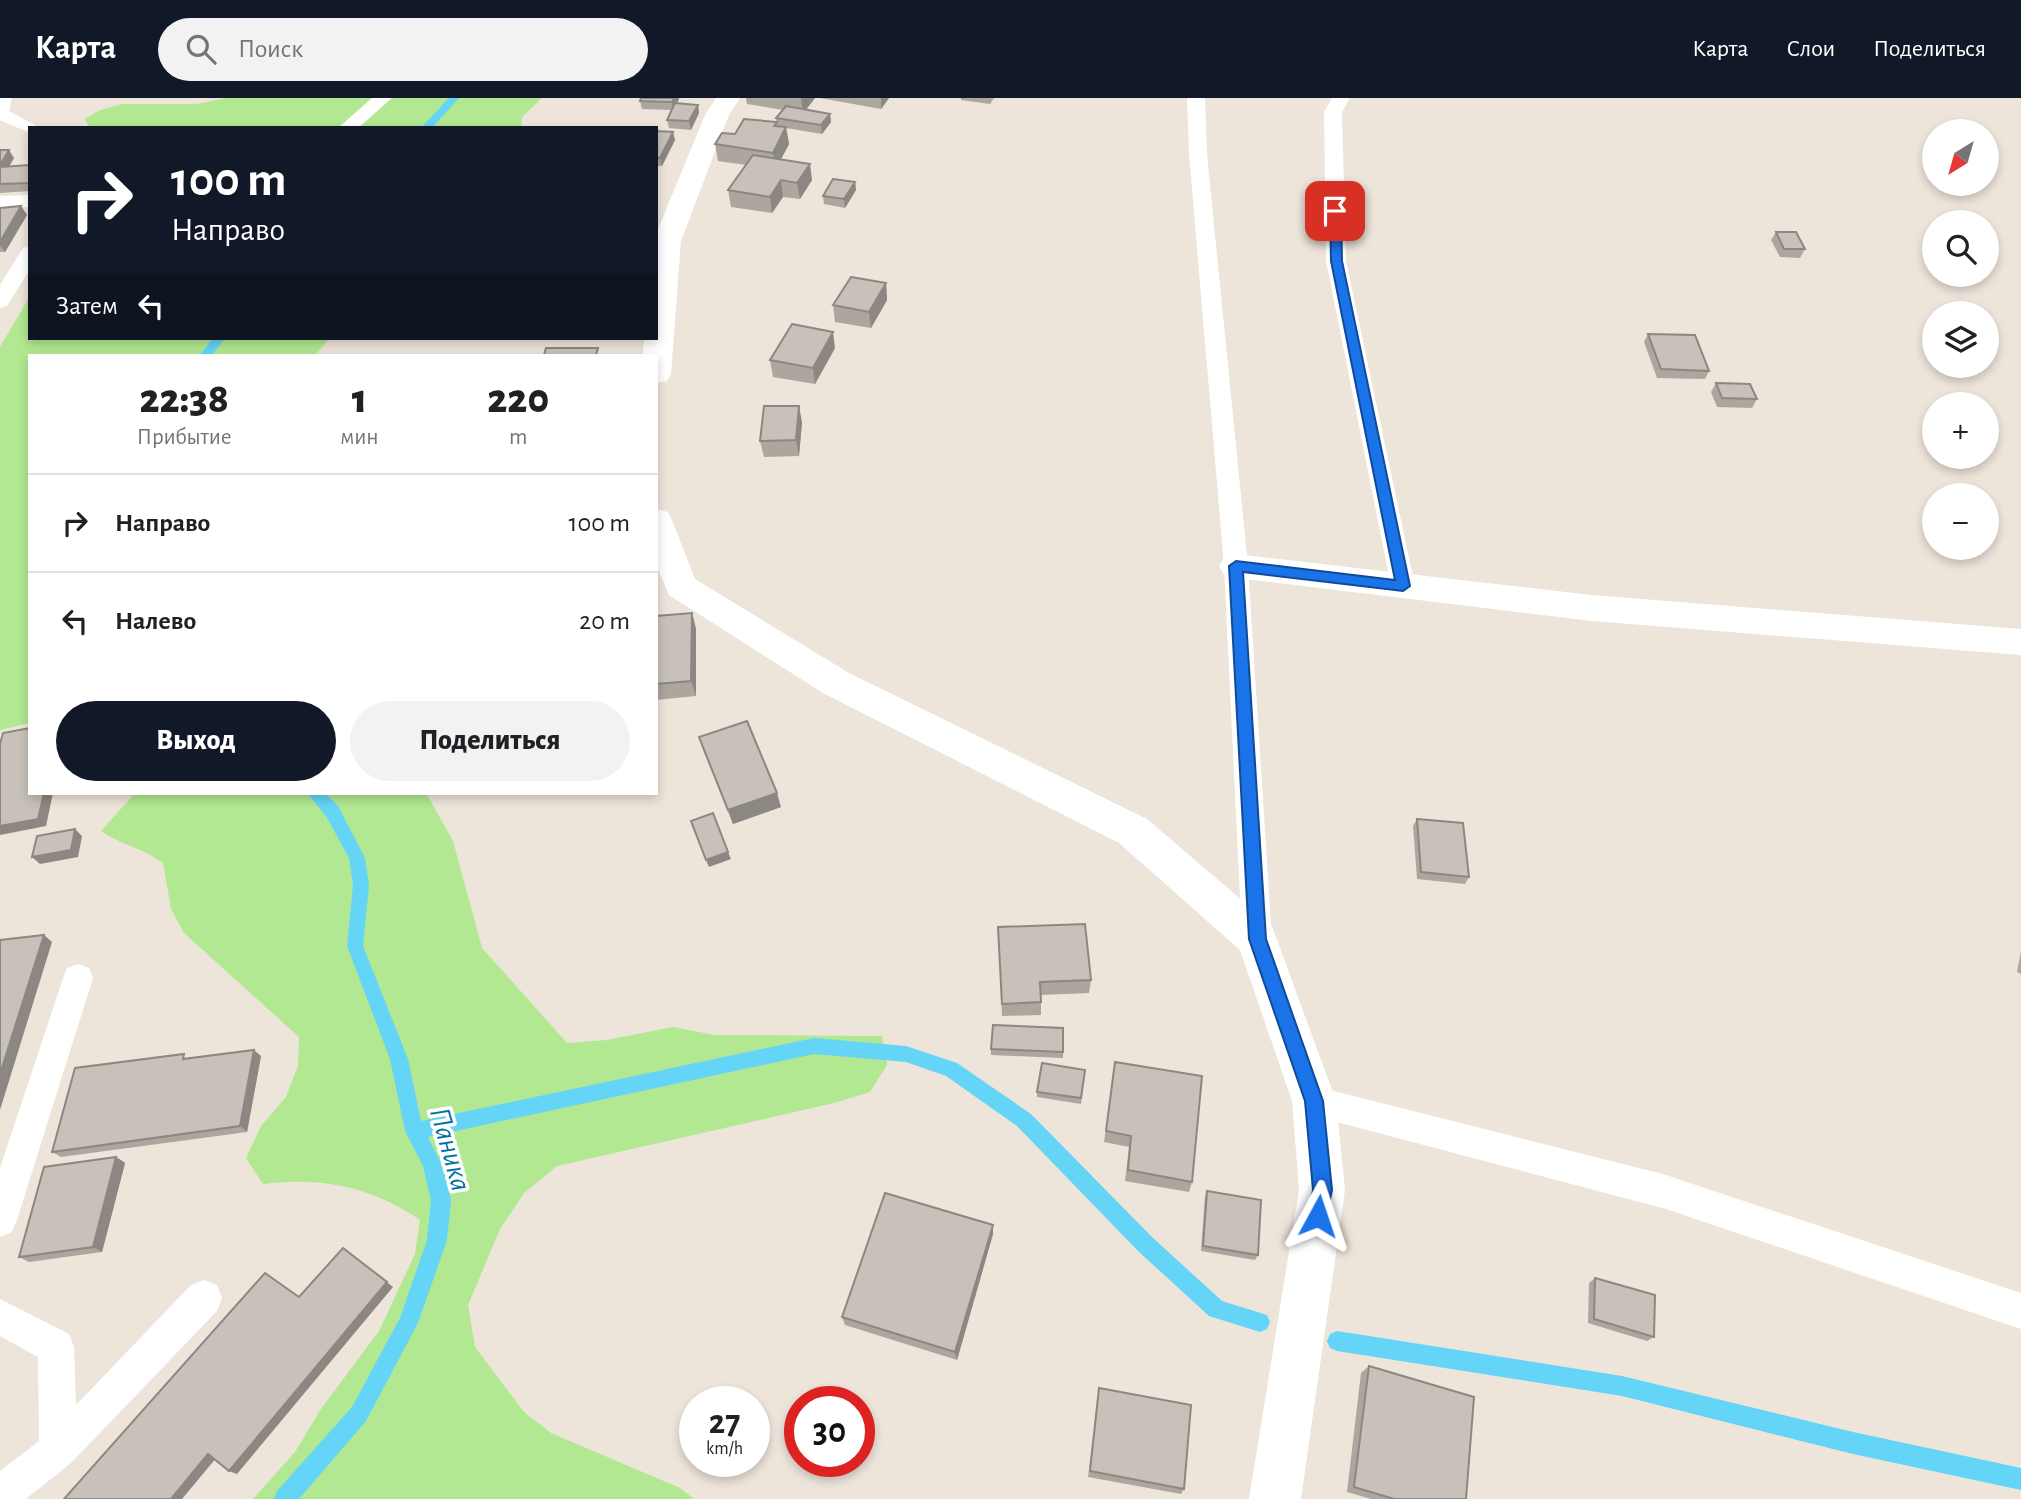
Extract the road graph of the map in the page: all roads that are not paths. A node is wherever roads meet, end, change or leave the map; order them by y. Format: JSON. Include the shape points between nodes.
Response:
{"nodes":[{"id":1,"x":2,"y":98,"type":"edge"},
{"id":2,"x":383,"y":98,"type":"edge"},
{"id":3,"x":728,"y":98,"type":"edge"},
{"id":4,"x":1196,"y":98,"type":"edge"},
{"id":5,"x":1341,"y":98,"type":"edge"},
{"id":6,"x":29,"y":126,"type":"edge"},
{"id":7,"x":349,"y":126,"type":"edge"},
{"id":8,"x":28,"y":128,"type":"edge"},
{"id":9,"x":0,"y":137,"type":"edge"},
{"id":10,"x":28,"y":201,"type":"edge"},
{"id":11,"x":0,"y":202,"type":"edge"},
{"id":12,"x":25,"y":260,"type":"edge"},
{"id":13,"x":0,"y":268,"type":"edge"},
{"id":14,"x":0,"y":302,"type":"edge"},
{"id":15,"x":658,"y":354,"type":"edge"},
{"id":16,"x":658,"y":525,"type":"edge"},
{"id":17,"x":1236,"y":566,"type":"junction"},
{"id":18,"x":1403,"y":586,"type":"junction"},
{"id":19,"x":2021,"y":642,"type":"edge"},
{"id":20,"x":1257,"y":939,"type":"junction"},
{"id":21,"x":78,"y":978,"type":"dead end"},
{"id":22,"x":1314,"y":1101,"type":"junction"},
{"id":23,"x":0,"y":1220,"type":"edge"},
{"id":24,"x":204,"y":1298,"type":"dead end"},
{"id":25,"x":2021,"y":1311,"type":"edge"},
{"id":26,"x":0,"y":1317,"type":"edge"},
{"id":27,"x":58,"y":1450,"type":"junction"},
{"id":28,"x":0,"y":1495,"type":"edge"},
{"id":29,"x":1275,"y":1499,"type":"edge"}],
"edges":[{"from":1,"to":6,"type":"lane","via":[[0,113]]},
{"from":2,"to":7,"type":"lane"},
{"from":3,"to":15,"type":"street","via":[[667,241]]},
{"from":4,"to":17,"type":"lane"},
{"from":5,"to":18,"type":"lane","via":[[1333,113],[1336,261]]},
{"from":8,"to":9,"type":"lane"},
{"from":10,"to":11,"type":"lane"},
{"from":12,"to":13,"type":"lane"},
{"from":12,"to":14,"type":"lane"},
{"from":16,"to":20,"type":"street","via":[[681,586],[836,683],[1133,831]]},
{"from":17,"to":18,"type":"street"},
{"from":17,"to":20,"type":"lane"},
{"from":18,"to":19,"type":"street","via":[[1592,608]]},
{"from":20,"to":22,"type":"street"},
{"from":21,"to":23,"type":"lane"},
{"from":22,"to":25,"type":"lane","via":[[1666,1192]]},
{"from":22,"to":29,"type":"street","via":[[1322,1190]]},
{"from":24,"to":27,"type":"lane"},
{"from":26,"to":27,"type":"lane","via":[[56,1347]]},
{"from":27,"to":28,"type":"lane"}]}
